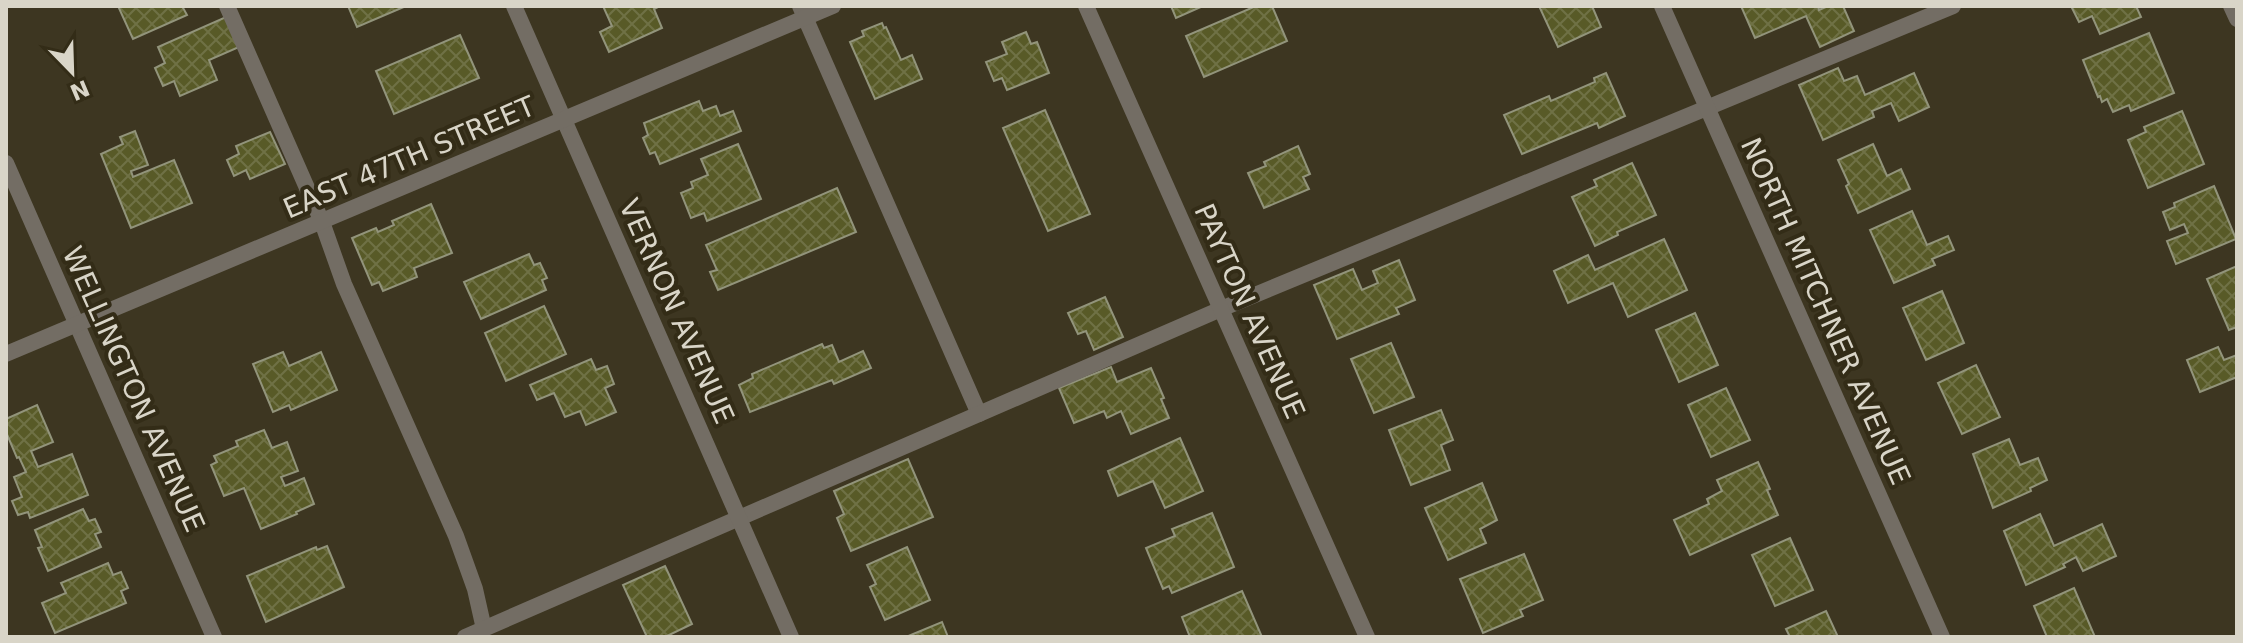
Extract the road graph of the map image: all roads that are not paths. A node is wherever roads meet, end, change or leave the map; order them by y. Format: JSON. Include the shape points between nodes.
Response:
{"nodes":[{"id":1,"x":227,"y":6,"type":"edge"},
{"id":2,"x":514,"y":6,"type":"edge"},
{"id":3,"x":833,"y":6,"type":"edge"},
{"id":4,"x":1086,"y":6,"type":"edge"},
{"id":5,"x":1662,"y":6,"type":"edge"},
{"id":6,"x":1953,"y":6,"type":"edge"},
{"id":7,"x":2231,"y":6,"type":"edge"},
{"id":8,"x":803,"y":12,"type":"edge"},
{"id":9,"x":2237,"y":19,"type":"edge"},
{"id":10,"x":1707,"y":107,"type":"junction"},
{"id":11,"x":565,"y":120,"type":"junction"},
{"id":12,"x":6,"y":163,"type":"edge"},
{"id":13,"x":322,"y":222,"type":"junction"},
{"id":14,"x":1221,"y":309,"type":"junction"},
{"id":15,"x":77,"y":325,"type":"junction"},
{"id":16,"x":6,"y":354,"type":"edge"},
{"id":17,"x":979,"y":414,"type":"junction"},
{"id":18,"x":739,"y":518,"type":"junction"},
{"id":19,"x":484,"y":629,"type":"junction"},
{"id":20,"x":214,"y":637,"type":"edge"},
{"id":21,"x":465,"y":637,"type":"edge"},
{"id":22,"x":791,"y":637,"type":"edge"},
{"id":23,"x":1367,"y":637,"type":"edge"},
{"id":24,"x":1942,"y":637,"type":"edge"}],
"edges":[{"from":1,"to":13,"type":"street"},
{"from":2,"to":11,"type":"street","name":"VERNON AVENUE"},
{"from":3,"to":8,"type":"street","name":"EAST 47TH STREET"},
{"from":4,"to":14,"type":"street","name":"PAYTON AVENUE"},
{"from":5,"to":10,"type":"street","name":"NORTH MITCHNER AVENUE"},
{"from":6,"to":10,"type":"street"},
{"from":7,"to":9,"type":"street"},
{"from":8,"to":11,"type":"street","name":"EAST 47TH STREET"},
{"from":8,"to":17,"type":"street"},
{"from":10,"to":14,"type":"street"},
{"from":10,"to":24,"type":"street","name":"NORTH MITCHNER AVENUE"},
{"from":11,"to":13,"type":"street","name":"EAST 47TH STREET"},
{"from":11,"to":18,"type":"street","name":"VERNON AVENUE"},
{"from":12,"to":15,"type":"street","name":"WELLINGTON AVENUE"},
{"from":13,"to":15,"type":"street","name":"EAST 47TH STREET"},
{"from":13,"to":19,"type":"street","via":[[344,284],[456,536]]},
{"from":14,"to":17,"type":"street"},
{"from":14,"to":23,"type":"street","name":"PAYTON AVENUE"},
{"from":15,"to":16,"type":"street","name":"EAST 47TH STREET"},
{"from":15,"to":20,"type":"street","name":"WELLINGTON AVENUE"},
{"from":17,"to":18,"type":"street"},
{"from":18,"to":19,"type":"street"},
{"from":18,"to":22,"type":"street","name":"VERNON AVENUE"},
{"from":19,"to":21,"type":"street"}]}
